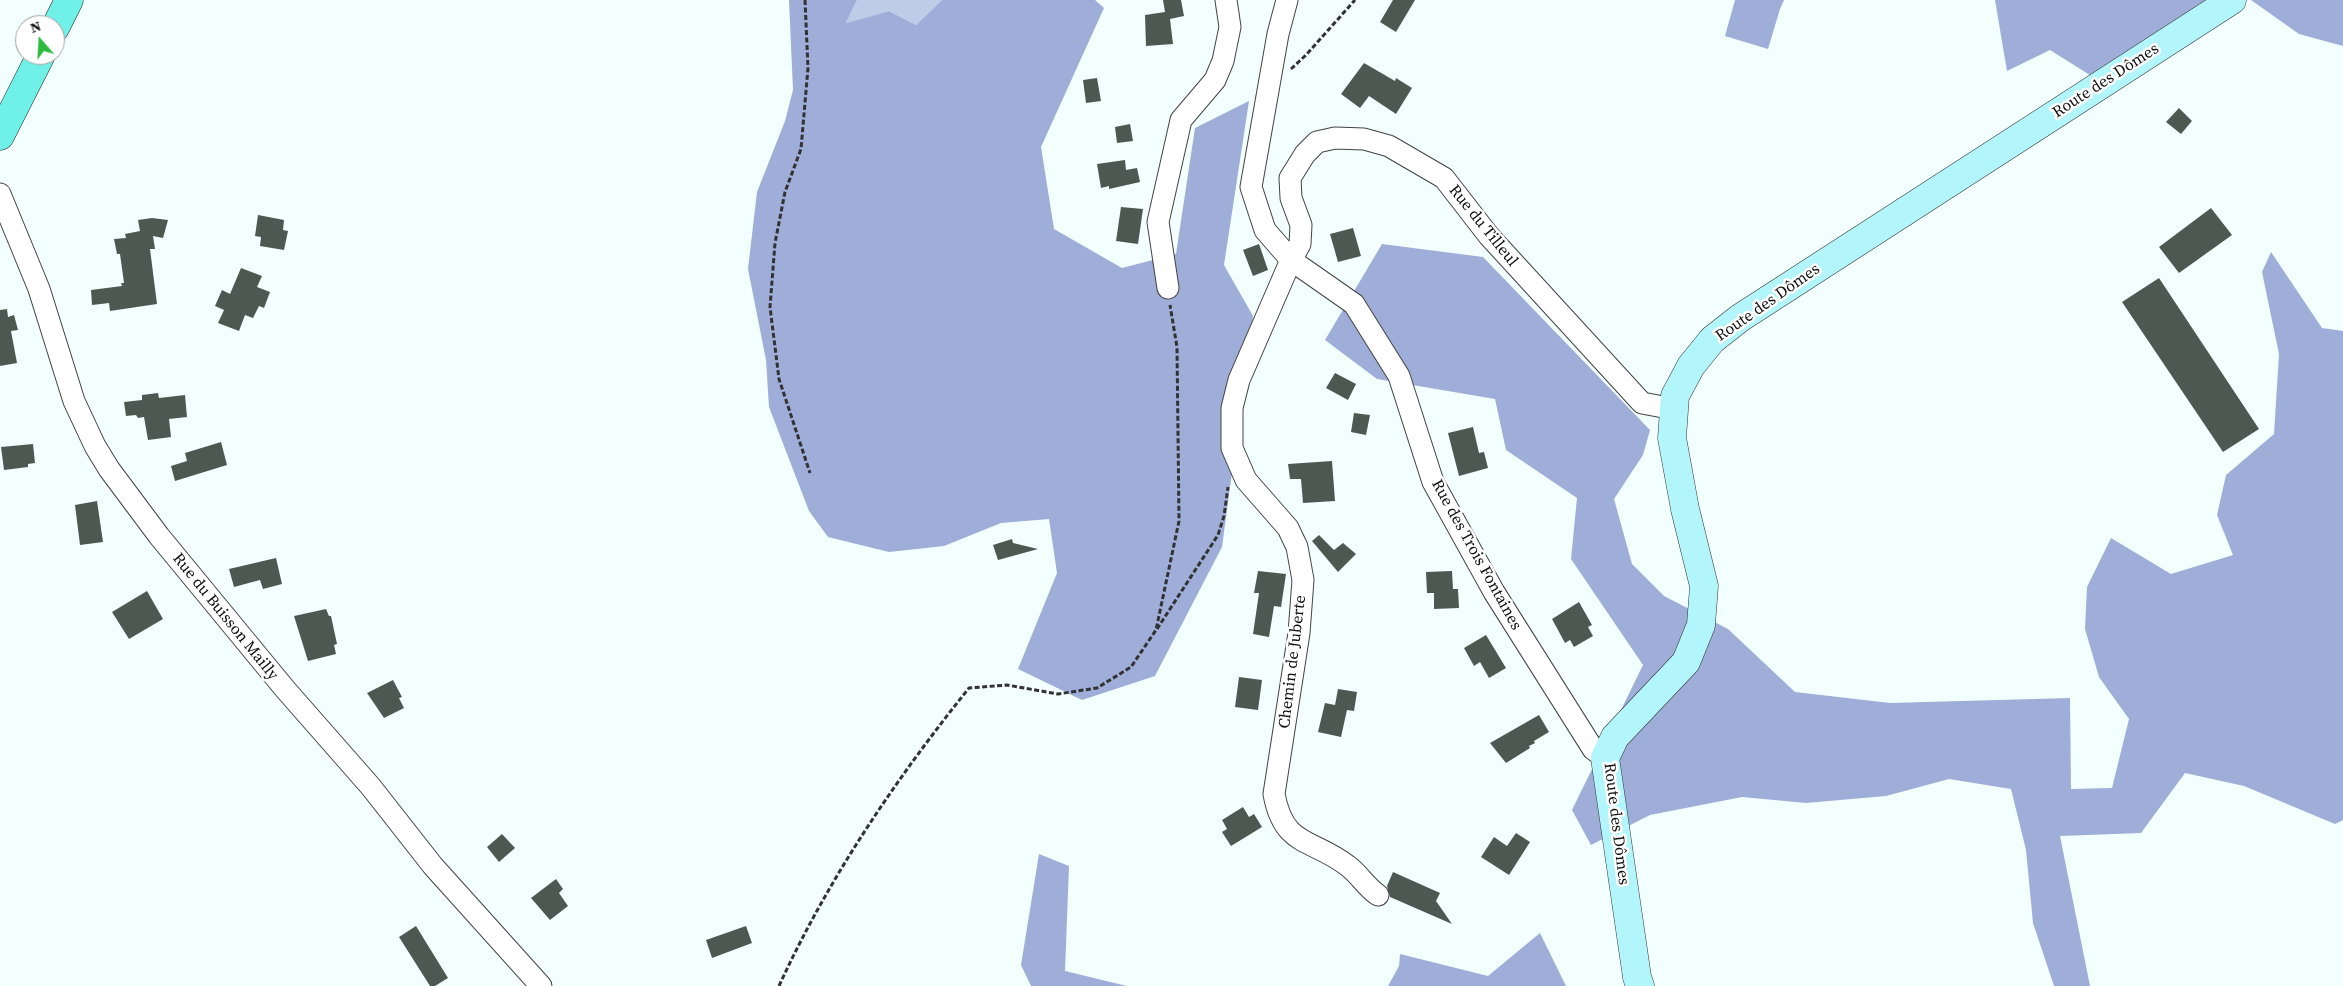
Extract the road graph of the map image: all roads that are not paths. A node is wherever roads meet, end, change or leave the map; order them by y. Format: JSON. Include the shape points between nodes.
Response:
{"nodes":[{"id":1,"x":69,"y":0,"type":"edge"},
{"id":2,"x":1226,"y":0,"type":"edge"},
{"id":3,"x":1287,"y":0,"type":"edge"},
{"id":4,"x":2232,"y":0,"type":"edge"},
{"id":5,"x":62,"y":15,"type":"edge"},
{"id":6,"x":36,"y":65,"type":"edge"},
{"id":7,"x":0,"y":136,"type":"edge"},
{"id":8,"x":0,"y":194,"type":"edge"},
{"id":9,"x":1291,"y":260,"type":"junction"},
{"id":10,"x":1168,"y":288,"type":"road end"},
{"id":11,"x":1674,"y":409,"type":"junction"},
{"id":12,"x":1606,"y":758,"type":"junction"},
{"id":13,"x":1378,"y":895,"type":"dead end"},
{"id":14,"x":541,"y":986,"type":"edge"},
{"id":15,"x":1640,"y":986,"type":"edge"}],
"edges":[{"from":1,"to":5,"type":"main road"},
{"from":2,"to":10,"type":"street","via":[[1230,27],[1223,60],[1215,80],[1181,120],[1158,222]]},
{"from":3,"to":9,"type":"street","name":"Rue des Trois Fontaines","via":[[1251,187],[1265,230]]},
{"from":4,"to":11,"type":"street","name":"Route des Dômes","via":[[1740,318],[1712,340],[1691,366],[1675,396]]},
{"from":6,"to":7,"type":"main road"},
{"from":8,"to":14,"type":"street","name":"Rue du Buisson Mailly","via":[[39,289],[74,401],[109,469],[279,682],[371,788],[433,866]]},
{"from":9,"to":11,"type":"street","name":"Rue du Tilleul","via":[[1300,244],[1301,225],[1291,198],[1290,178],[1305,154],[1317,142],[1335,138],[1364,138],[1389,146],[1444,178],[1489,236],[1642,403]]},
{"from":9,"to":12,"type":"street","name":"Rue des Trois Fontaines","via":[[1354,304],[1399,376],[1433,482],[1490,584],[1593,749]]},
{"from":9,"to":13,"type":"street","name":"Chemin de Juberte","via":[[1239,380],[1232,408],[1232,448],[1246,480],[1288,528],[1297,546],[1303,580],[1299,633],[1274,794],[1278,814],[1292,835],[1348,866]]},
{"from":11,"to":12,"type":"street","name":"Route des Dômes","via":[[1672,438],[1704,586],[1701,625],[1686,662],[1615,736]]},
{"from":12,"to":15,"type":"street","name":"Route des Dômes"}]}
